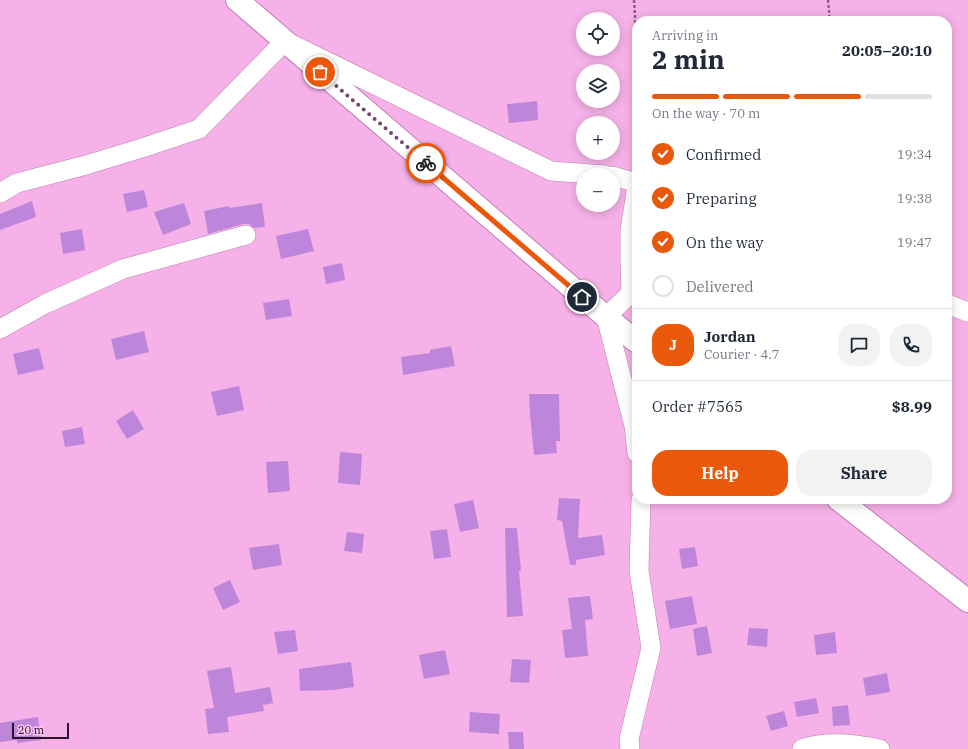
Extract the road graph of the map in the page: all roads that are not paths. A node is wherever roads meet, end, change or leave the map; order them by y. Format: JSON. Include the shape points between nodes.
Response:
{"nodes":[{"id":1,"x":237,"y":0,"type":"edge"},
{"id":2,"x":285,"y":41,"type":"junction"},
{"id":3,"x":576,"y":173,"type":"edge"},
{"id":4,"x":620,"y":178,"type":"edge"},
{"id":5,"x":632,"y":182,"type":"edge"},
{"id":6,"x":0,"y":193,"type":"edge"},
{"id":7,"x":632,"y":220,"type":"edge"},
{"id":8,"x":246,"y":235,"type":"dead end"},
{"id":9,"x":632,"y":293,"type":"edge"},
{"id":10,"x":632,"y":293,"type":"edge"},
{"id":11,"x":952,"y":306,"type":"edge"},
{"id":12,"x":968,"y":312,"type":"edge"},
{"id":13,"x":606,"y":317,"type":"junction"},
{"id":14,"x":0,"y":329,"type":"edge"},
{"id":15,"x":632,"y":338,"type":"edge"},
{"id":16,"x":632,"y":418,"type":"edge"},
{"id":17,"x":641,"y":504,"type":"edge"},
{"id":18,"x":844,"y":504,"type":"edge"},
{"id":19,"x":968,"y":601,"type":"edge"},
{"id":20,"x":630,"y":749,"type":"edge"},
{"id":21,"x":802,"y":749,"type":"edge"},
{"id":22,"x":880,"y":749,"type":"edge"}],
"edges":[{"from":1,"to":2,"type":"main road"},
{"from":2,"to":3,"type":"street","via":[[551,171]]},
{"from":2,"to":6,"type":"street","via":[[199,129],[93,163],[17,183]]},
{"from":2,"to":13,"type":"main road"},
{"from":4,"to":5,"type":"street"},
{"from":7,"to":10,"type":"street"},
{"from":8,"to":14,"type":"street","via":[[122,268],[45,304]]},
{"from":9,"to":13,"type":"street"},
{"from":11,"to":12,"type":"street"},
{"from":13,"to":15,"type":"main road"},
{"from":13,"to":16,"type":"street"},
{"from":17,"to":20,"type":"street","via":[[639,571],[651,648],[629,739]]},
{"from":18,"to":19,"type":"main road"},
{"from":21,"to":22,"type":"street","via":[[837,743]]}]}
